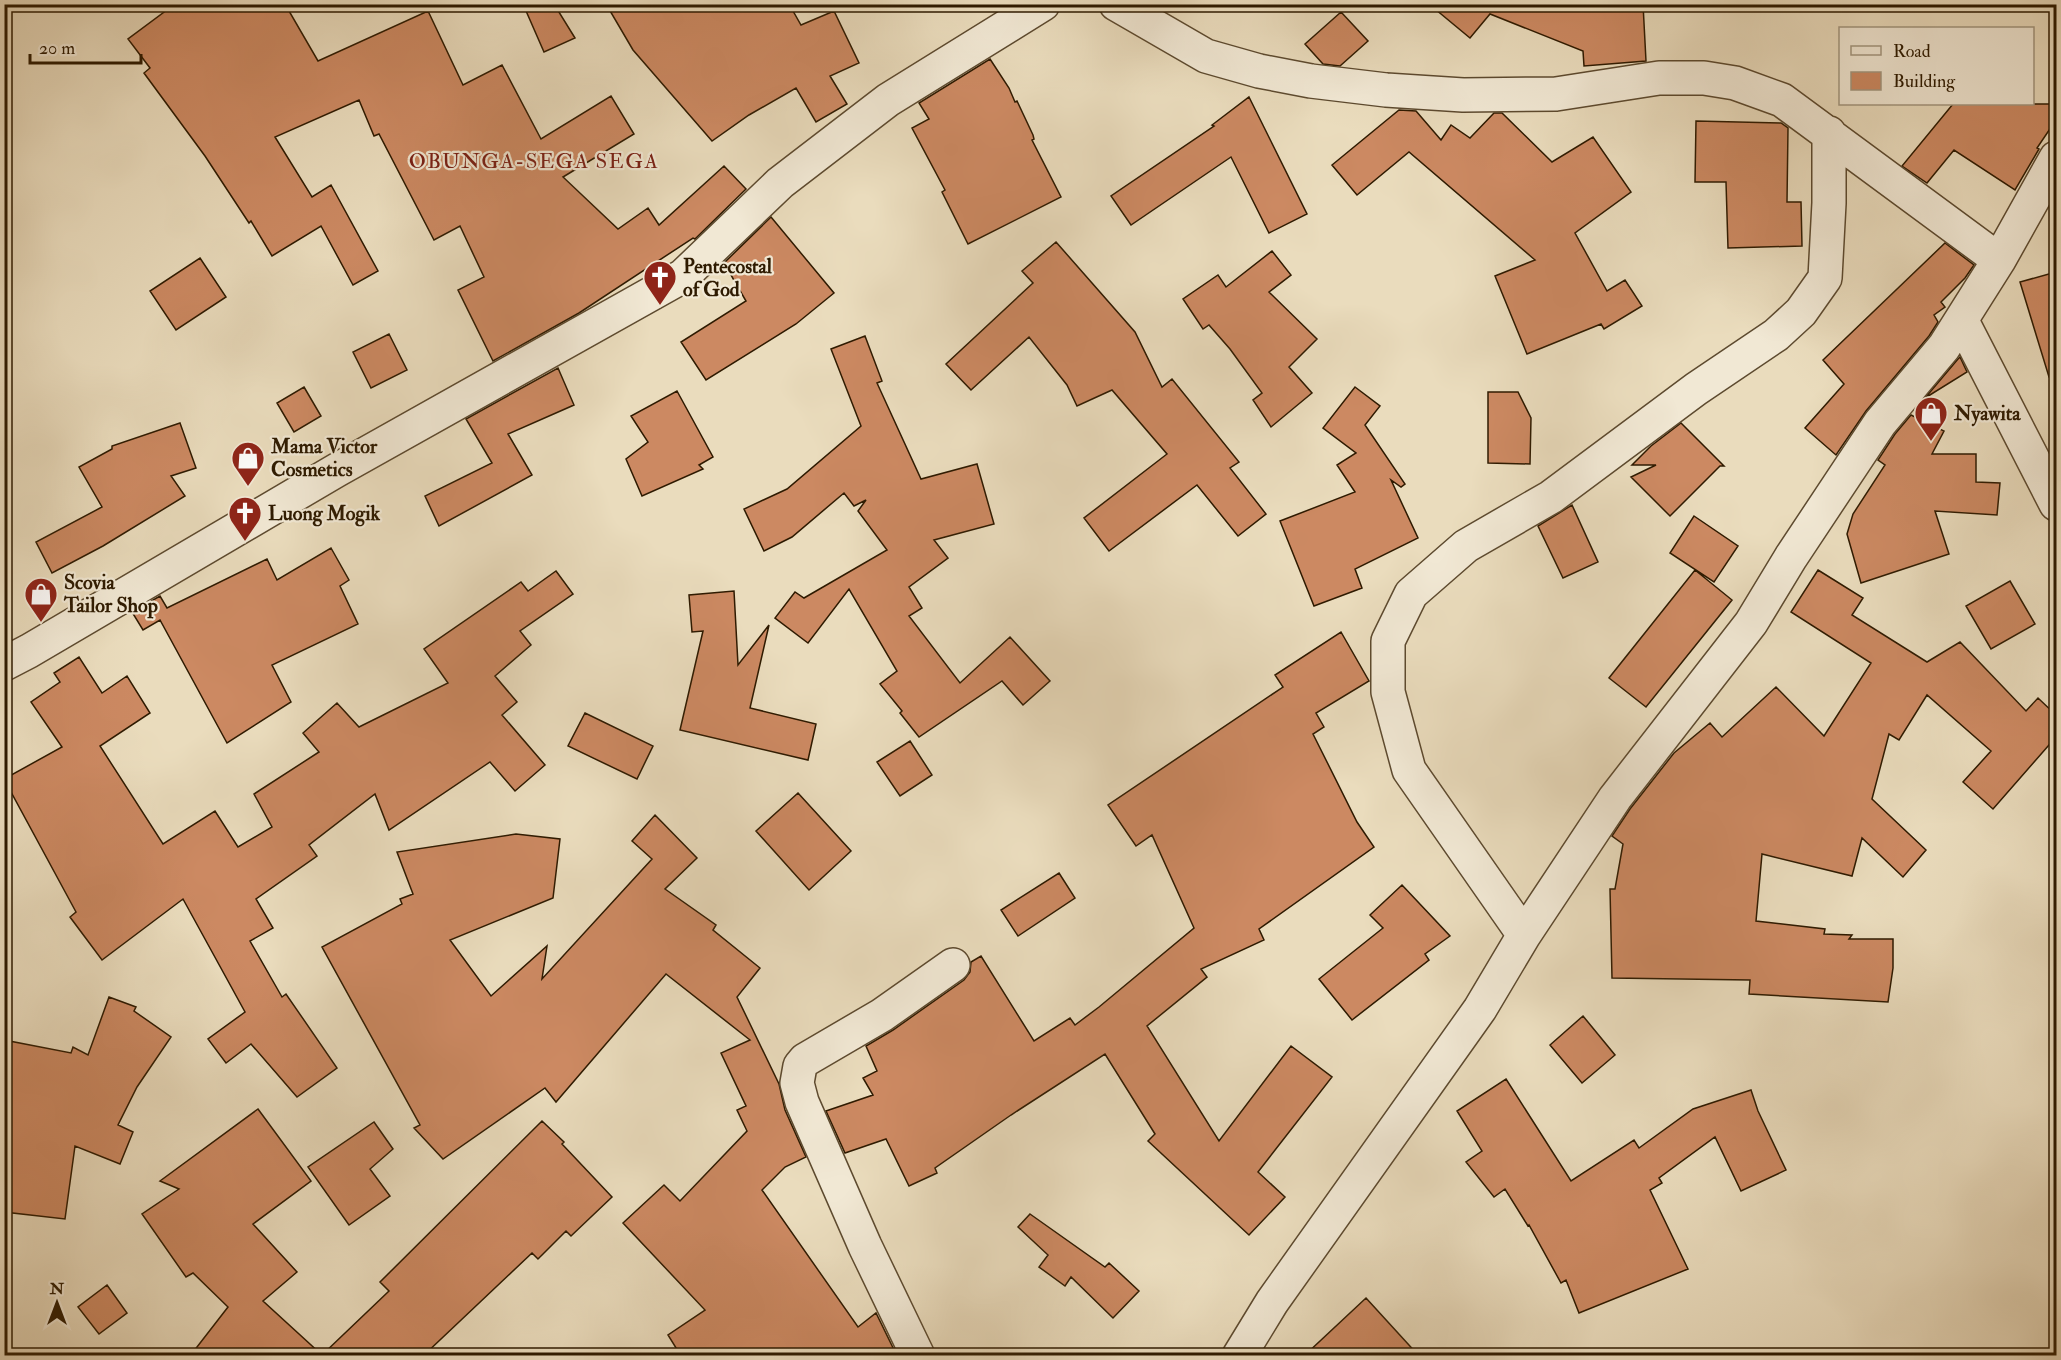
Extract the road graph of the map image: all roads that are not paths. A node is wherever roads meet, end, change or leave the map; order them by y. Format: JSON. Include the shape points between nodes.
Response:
{"nodes":[{"id":1,"x":1043,"y":4,"type":"edge"},
{"id":2,"x":1116,"y":4,"type":"edge"},
{"id":3,"x":1829,"y":133,"type":"junction"},
{"id":4,"x":2056,"y":158,"type":"edge"},
{"id":5,"x":1999,"y":260,"type":"junction"},
{"id":6,"x":1962,"y":321,"type":"junction"},
{"id":7,"x":2056,"y":504,"type":"edge"},
{"id":8,"x":4,"y":664,"type":"edge"},
{"id":9,"x":1524,"y":935,"type":"junction"},
{"id":10,"x":953,"y":965,"type":"dead end"},
{"id":11,"x":918,"y":1356,"type":"edge"},
{"id":12,"x":1239,"y":1356,"type":"edge"}],
"edges":[{"from":1,"to":8,"type":"street","via":[[888,100],[780,183],[683,276],[337,470]]},
{"from":2,"to":3,"type":"street","via":[[1206,56],[1311,81],[1463,95],[1556,94],[1659,78],[1704,78],[1735,83],[1782,100]]},
{"from":3,"to":5,"type":"street"},
{"from":3,"to":9,"type":"street","via":[[1825,278],[1801,312],[1776,335],[1551,497],[1466,546],[1411,594],[1388,641],[1388,692],[1409,770]]},
{"from":4,"to":5,"type":"street"},
{"from":5,"to":6,"type":"street"},
{"from":6,"to":7,"type":"street"},
{"from":6,"to":9,"type":"street","via":[[1880,423],[1750,623],[1616,798]]},
{"from":9,"to":12,"type":"street","via":[[1480,1009],[1272,1302]]},
{"from":10,"to":11,"type":"street","via":[[882,1015],[805,1060],[797,1083],[835,1179]]}]}
